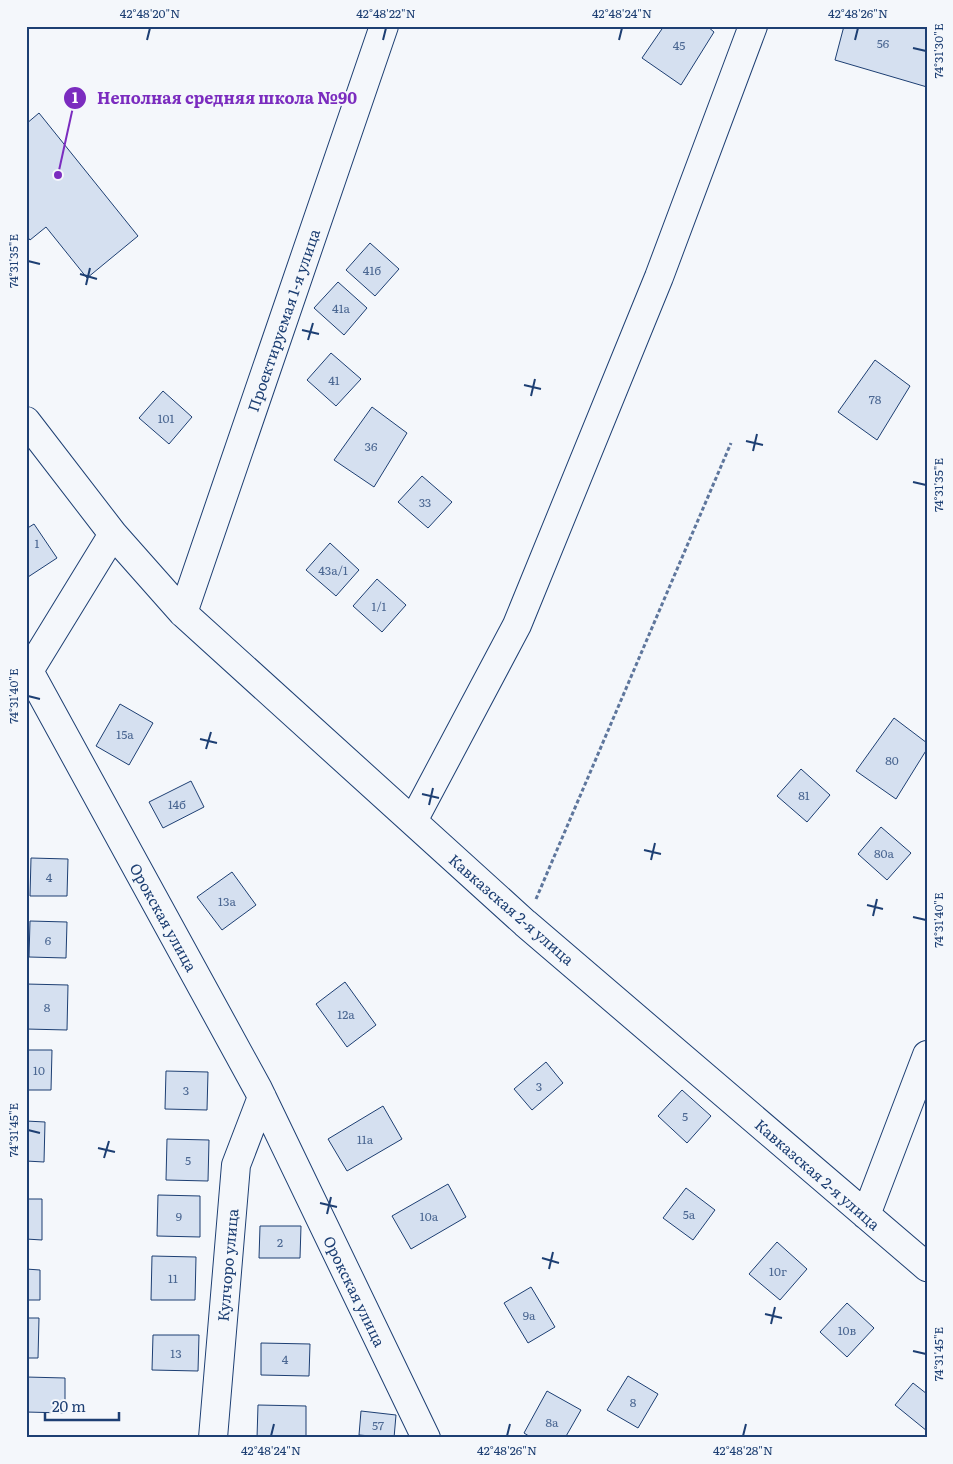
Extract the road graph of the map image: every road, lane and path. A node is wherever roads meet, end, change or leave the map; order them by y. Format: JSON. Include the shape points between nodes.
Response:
{"nodes":[{"id":1,"x":384,"y":26,"type":"edge"},
{"id":2,"x":753,"y":26,"type":"edge"},
{"id":3,"x":26,"y":422,"type":"edge"},
{"id":4,"x":731,"y":443,"type":"dead end"},
{"id":5,"x":113,"y":534,"type":"junction"},
{"id":6,"x":183,"y":613,"type":"junction"},
{"id":7,"x":28,"y":674,"type":"edge"},
{"id":8,"x":413,"y":821,"type":"junction"},
{"id":9,"x":526,"y":922,"type":"junction"},
{"id":10,"x":927,"y":1055,"type":"edge"},
{"id":11,"x":262,"y":1097,"type":"junction"},
{"id":12,"x":866,"y":1215,"type":"junction"},
{"id":13,"x":927,"y":1267,"type":"edge"},
{"id":14,"x":213,"y":1438,"type":"edge"},
{"id":15,"x":426,"y":1438,"type":"edge"}],
"edges":[{"from":1,"to":6,"type":"street","name":"Проектируемая 1-я улица"},
{"from":2,"to":8,"type":"street","via":[[659,277],[517,624]]},
{"from":3,"to":5,"type":"street"},
{"from":4,"to":9,"type":"path"},
{"from":5,"to":6,"type":"street","name":"Кавказская 2-я улица"},
{"from":5,"to":7,"type":"street","name":"Орокская улица"},
{"from":6,"to":8,"type":"street","name":"Кавказская 2-я улица"},
{"from":7,"to":11,"type":"street","name":"Орокская улица"},
{"from":8,"to":9,"type":"street","name":"Кавказская 2-я улица"},
{"from":9,"to":12,"type":"street","name":"Кавказская 2-я улица"},
{"from":10,"to":12,"type":"street"},
{"from":11,"to":14,"type":"street","name":"Кулчоро улица","via":[[236,1165]]},
{"from":11,"to":15,"type":"street","name":"Орокская улица"},
{"from":12,"to":13,"type":"street","name":"Кавказская 2-я улица"}]}
